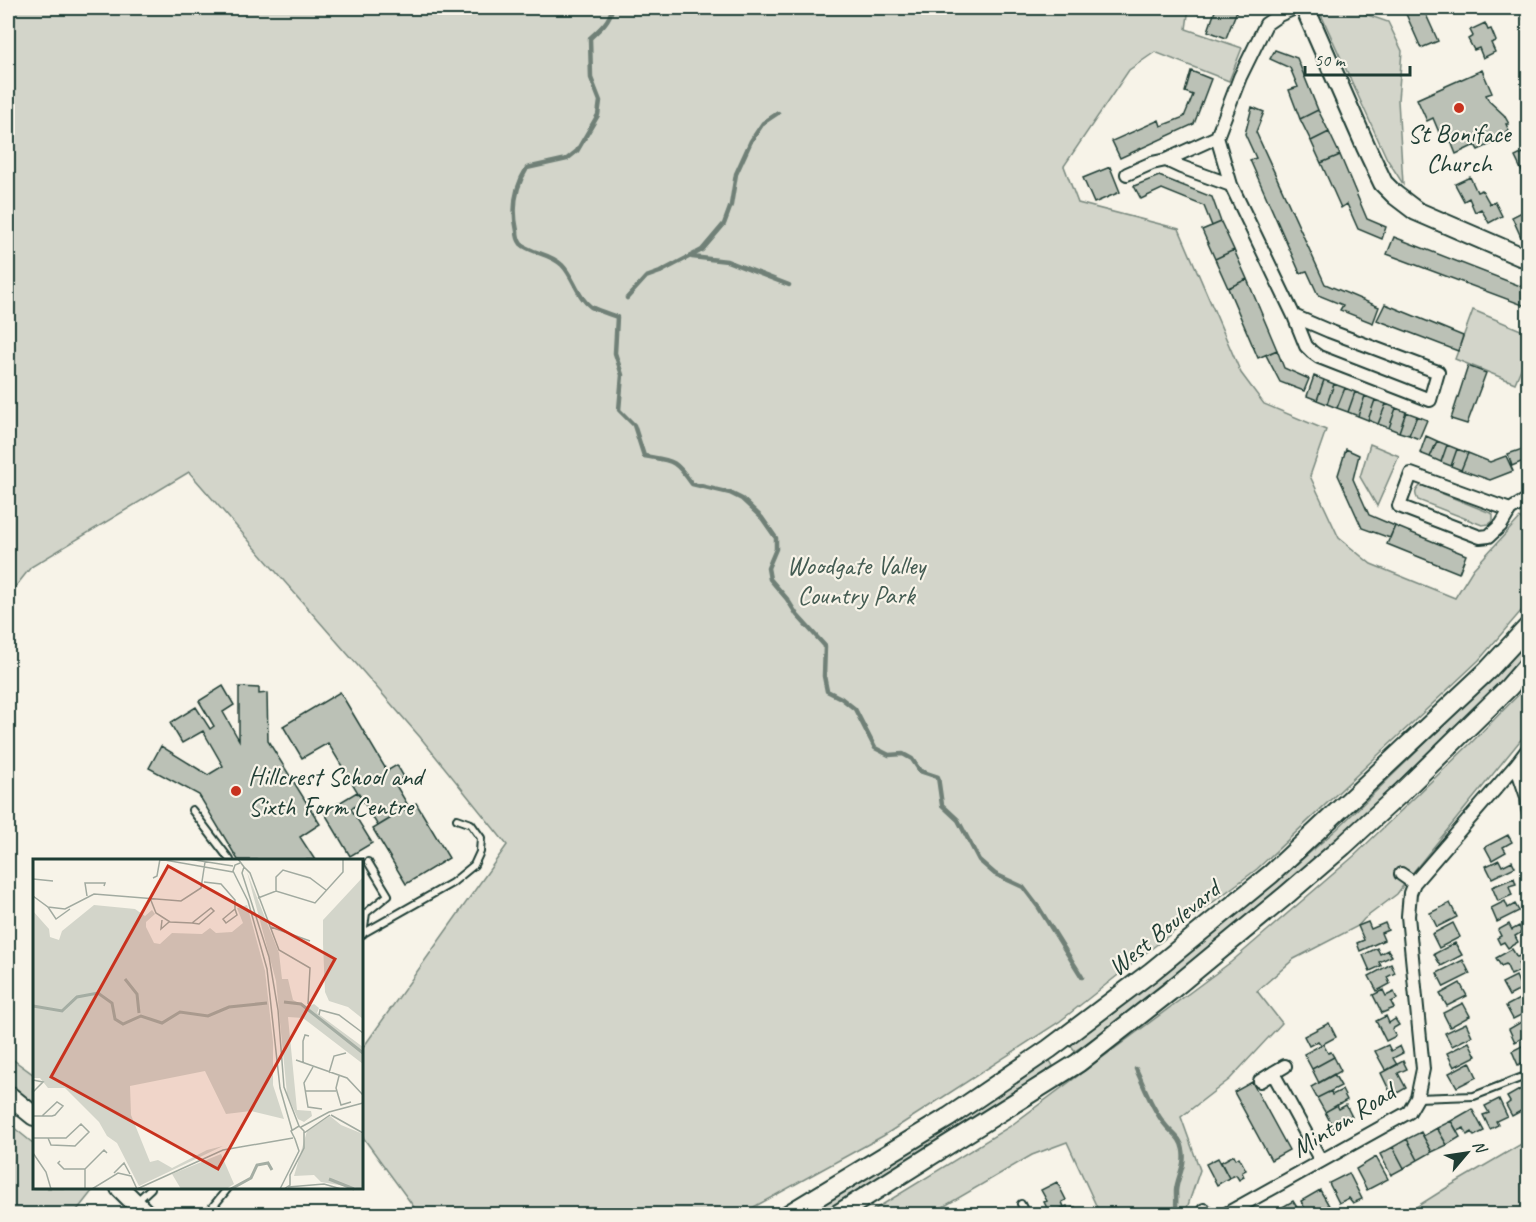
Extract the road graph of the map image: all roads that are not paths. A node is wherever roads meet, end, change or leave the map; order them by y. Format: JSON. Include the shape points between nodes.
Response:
{"nodes":[{"id":1,"x":1295,"y":8,"type":"edge"},
{"id":2,"x":1305,"y":8,"type":"edge"},
{"id":3,"x":1217,"y":137,"type":"junction"},
{"id":4,"x":1166,"y":160,"type":"junction"},
{"id":5,"x":1127,"y":174,"type":"dead end"},
{"id":6,"x":1231,"y":185,"type":"junction"},
{"id":7,"x":1528,"y":257,"type":"edge"},
{"id":8,"x":1294,"y":316,"type":"junction"},
{"id":9,"x":1528,"y":499,"type":"edge"},
{"id":10,"x":1510,"y":510,"type":"junction"},
{"id":11,"x":1528,"y":627,"type":"edge"},
{"id":12,"x":1528,"y":665,"type":"edge"},
{"id":13,"x":1528,"y":749,"type":"edge"},
{"id":14,"x":1516,"y":765,"type":"junction"},
{"id":15,"x":192,"y":810,"type":"dead end"},
{"id":16,"x":1528,"y":810,"type":"edge"},
{"id":17,"x":457,"y":819,"type":"dead end"},
{"id":18,"x":229,"y":859,"type":"edge"},
{"id":19,"x":368,"y":862,"type":"dead end"},
{"id":20,"x":1401,"y":874,"type":"dead end"},
{"id":21,"x":1414,"y":883,"type":"junction"},
{"id":22,"x":363,"y":929,"type":"edge"},
{"id":23,"x":363,"y":933,"type":"edge"},
{"id":24,"x":1285,"y":1065,"type":"dead end"},
{"id":25,"x":1273,"y":1073,"type":"junction"},
{"id":26,"x":1528,"y":1075,"type":"edge"},
{"id":27,"x":1260,"y":1081,"type":"dead end"},
{"id":28,"x":8,"y":1095,"type":"edge"},
{"id":29,"x":1416,"y":1098,"type":"junction"},
{"id":30,"x":33,"y":1115,"type":"edge"},
{"id":31,"x":1321,"y":1161,"type":"junction"},
{"id":32,"x":121,"y":1189,"type":"edge"},
{"id":33,"x":151,"y":1189,"type":"edge"},
{"id":34,"x":227,"y":1189,"type":"edge"},
{"id":35,"x":1021,"y":1204,"type":"dead end"},
{"id":36,"x":141,"y":1209,"type":"edge"},
{"id":37,"x":207,"y":1215,"type":"edge"},
{"id":38,"x":789,"y":1215,"type":"edge"},
{"id":39,"x":838,"y":1215,"type":"edge"},
{"id":40,"x":1026,"y":1215,"type":"edge"},
{"id":41,"x":1226,"y":1215,"type":"edge"}],
"edges":[{"from":1,"to":3,"type":"street","via":[[1266,24]]},
{"from":2,"to":7,"type":"main road","via":[[1383,183],[1416,212]]},
{"from":3,"to":4,"type":"street"},
{"from":3,"to":6,"type":"street"},
{"from":4,"to":5,"type":"street"},
{"from":4,"to":6,"type":"street"},
{"from":6,"to":8,"type":"street"},
{"from":8,"to":8,"type":"street","via":[[1438,372],[1430,399],[1319,357],[1306,346]]},
{"from":9,"to":10,"type":"street"},
{"from":10,"to":10,"type":"street","via":[[1411,474],[1399,506],[1480,537],[1489,536]]},
{"from":11,"to":38,"type":"main road","name":"West Boulevard","via":[[1488,670],[1271,874],[1151,972],[1049,1049],[949,1117]]},
{"from":12,"to":39,"type":"main road","name":"West Boulevard","via":[[1386,807],[1169,992],[1078,1063]]},
{"from":13,"to":14,"type":"street","name":"Minton Road"},
{"from":14,"to":16,"type":"street"},
{"from":14,"to":21,"type":"street","name":"Minton Road"},
{"from":15,"to":18,"type":"lane"},
{"from":17,"to":23,"type":"lane","via":[[471,824],[481,838],[474,865],[452,883]]},
{"from":19,"to":22,"type":"lane","via":[[388,895],[366,913]]},
{"from":20,"to":21,"type":"street"},
{"from":21,"to":29,"type":"street","name":"Minton Road","via":[[1408,916],[1423,1069]]},
{"from":24,"to":25,"type":"street"},
{"from":25,"to":27,"type":"street"},
{"from":25,"to":31,"type":"street"},
{"from":26,"to":29,"type":"lane","via":[[1474,1096]]},
{"from":28,"to":30,"type":"main road"},
{"from":29,"to":31,"type":"street","name":"Minton Road","via":[[1409,1112]]},
{"from":31,"to":41,"type":"street","name":"Minton Road"},
{"from":32,"to":36,"type":"main road"},
{"from":33,"to":36,"type":"lane"},
{"from":34,"to":37,"type":"lane"},
{"from":35,"to":40,"type":"lane"}]}
